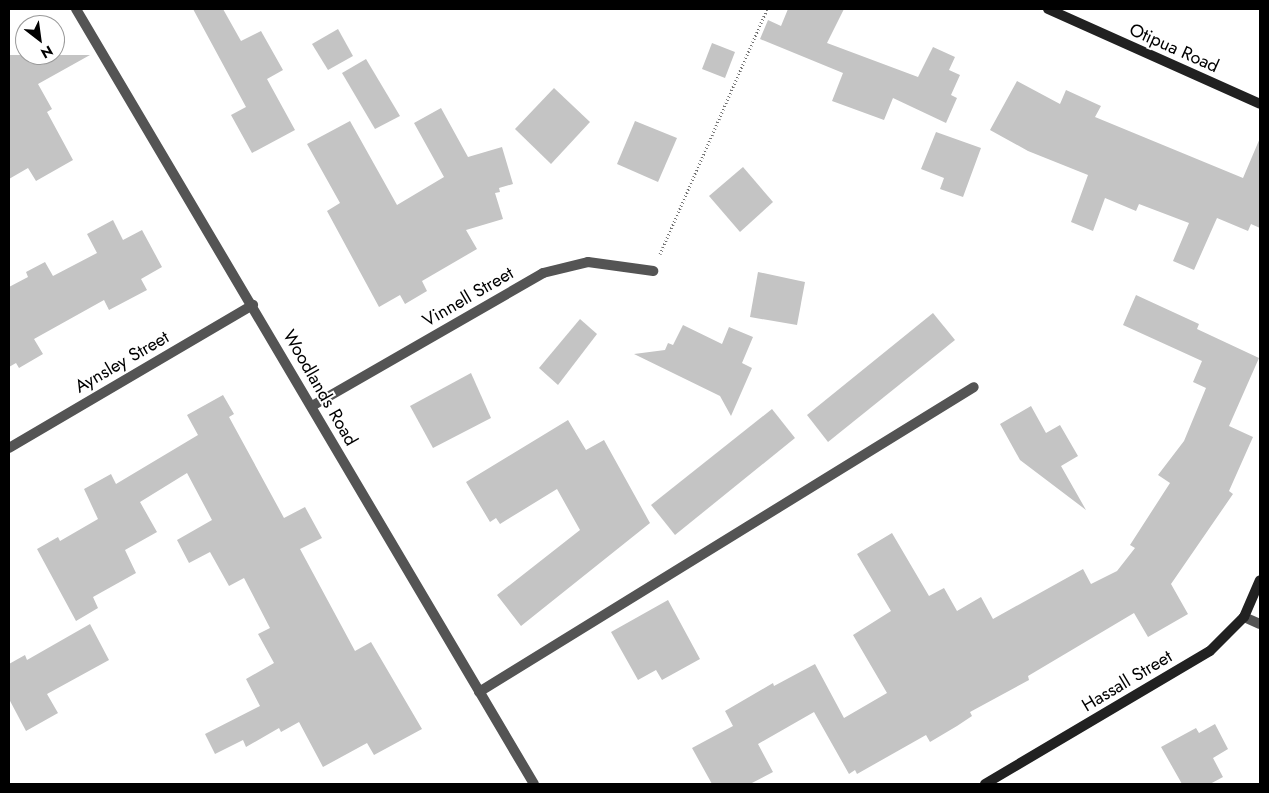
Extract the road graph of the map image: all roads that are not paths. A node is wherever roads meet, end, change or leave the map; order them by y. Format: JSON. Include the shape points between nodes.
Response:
{"nodes":[{"id":1,"x":76,"y":9,"type":"edge"},
{"id":2,"x":1048,"y":9,"type":"edge"},
{"id":3,"x":1260,"y":104,"type":"edge"},
{"id":4,"x":653,"y":271,"type":"road end"},
{"id":5,"x":253,"y":305,"type":"junction"},
{"id":6,"x":974,"y":387,"type":"dead end"},
{"id":7,"x":312,"y":406,"type":"junction"},
{"id":8,"x":9,"y":448,"type":"edge"},
{"id":9,"x":1260,"y":580,"type":"edge"},
{"id":10,"x":1244,"y":617,"type":"junction"},
{"id":11,"x":1260,"y":624,"type":"edge"},
{"id":12,"x":480,"y":692,"type":"junction"},
{"id":13,"x":534,"y":784,"type":"edge"},
{"id":14,"x":985,"y":784,"type":"edge"}],
"edges":[{"from":1,"to":5,"type":"street","name":"Woodlands Road"},
{"from":2,"to":3,"type":"street","name":"Otipua Road"},
{"from":4,"to":7,"type":"street","name":"Vinnell Street","via":[[588,262],[542,273]]},
{"from":5,"to":7,"type":"street","name":"Woodlands Road"},
{"from":5,"to":8,"type":"street","name":"Aynsley Street"},
{"from":6,"to":12,"type":"street"},
{"from":7,"to":12,"type":"street","name":"Woodlands Road"},
{"from":9,"to":10,"type":"street","name":"Hassall Street"},
{"from":10,"to":11,"type":"street"},
{"from":10,"to":14,"type":"street","name":"Hassall Street","via":[[1210,651]]},
{"from":12,"to":13,"type":"street","name":"Woodlands Road"}]}
